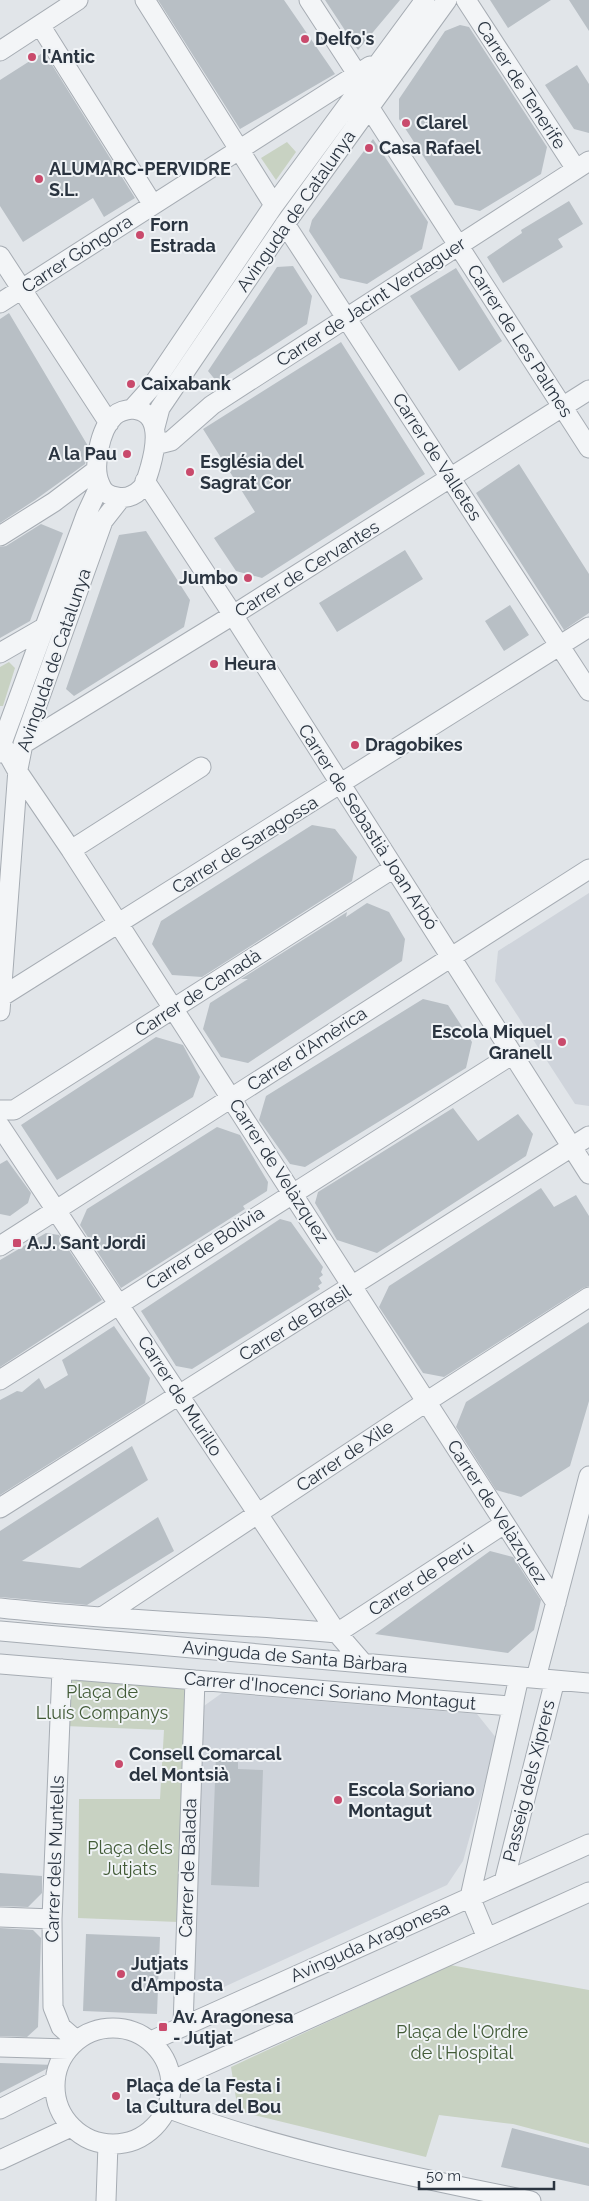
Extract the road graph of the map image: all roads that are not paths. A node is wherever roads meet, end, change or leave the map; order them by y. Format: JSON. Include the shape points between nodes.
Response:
{"nodes":[{"id":1,"x":78,"y":0,"type":"edge"},
{"id":2,"x":145,"y":0,"type":"edge"},
{"id":3,"x":309,"y":0,"type":"edge"},
{"id":4,"x":425,"y":0,"type":"edge"},
{"id":5,"x":447,"y":0,"type":"edge"},
{"id":6,"x":466,"y":0,"type":"edge"},
{"id":7,"x":40,"y":25,"type":"junction"},
{"id":8,"x":0,"y":51,"type":"edge"},
{"id":9,"x":360,"y":78,"type":"junction"},
{"id":10,"x":369,"y":107,"type":"junction"},
{"id":11,"x":238,"y":150,"type":"junction"},
{"id":12,"x":583,"y":165,"type":"edge"},
{"id":13,"x":153,"y":205,"type":"junction"},
{"id":14,"x":274,"y":205,"type":"junction"},
{"id":15,"x":285,"y":224,"type":"junction"},
{"id":16,"x":458,"y":245,"type":"junction"},
{"id":17,"x":0,"y":256,"type":"edge"},
{"id":18,"x":22,"y":289,"type":"junction"},
{"id":19,"x":0,"y":303,"type":"edge"},
{"id":20,"x":345,"y":318,"type":"junction"},
{"id":21,"x":589,"y":390,"type":"edge"},
{"id":22,"x":563,"y":406,"type":"junction"},
{"id":23,"x":132,"y":409,"type":"junction"},
{"id":24,"x":109,"y":423,"type":"junction"},
{"id":25,"x":155,"y":436,"type":"junction"},
{"id":26,"x":589,"y":448,"type":"edge"},
{"id":27,"x":98,"y":478,"type":"junction"},
{"id":28,"x":451,"y":478,"type":"junction"},
{"id":29,"x":146,"y":481,"type":"junction"},
{"id":30,"x":121,"y":498,"type":"junction"},
{"id":31,"x":0,"y":536,"type":"edge"},
{"id":32,"x":233,"y":615,"type":"junction"},
{"id":33,"x":45,"y":627,"type":"junction"},
{"id":34,"x":589,"y":627,"type":"edge"},
{"id":35,"x":560,"y":646,"type":"junction"},
{"id":36,"x":0,"y":653,"type":"edge"},
{"id":37,"x":589,"y":691,"type":"edge"},
{"id":38,"x":23,"y":744,"type":"junction"},
{"id":39,"x":1,"y":746,"type":"edge"},
{"id":40,"x":201,"y":768,"type":"dead end"},
{"id":41,"x":18,"y":772,"type":"junction"},
{"id":42,"x":341,"y":785,"type":"junction"},
{"id":43,"x":71,"y":850,"type":"junction"},
{"id":44,"x":394,"y":868,"type":"junction"},
{"id":45,"x":589,"y":869,"type":"edge"},
{"id":46,"x":118,"y":923,"type":"junction"},
{"id":47,"x":451,"y":957,"type":"junction"},
{"id":48,"x":1,"y":1004,"type":"edge"},
{"id":49,"x":174,"y":1008,"type":"junction"},
{"id":50,"x":513,"y":1054,"type":"junction"},
{"id":51,"x":231,"y":1098,"type":"junction"},
{"id":52,"x":0,"y":1110,"type":"edge"},
{"id":53,"x":0,"y":1126,"type":"edge"},
{"id":54,"x":589,"y":1136,"type":"edge"},
{"id":55,"x":572,"y":1147,"type":"junction"},
{"id":56,"x":589,"y":1174,"type":"edge"},
{"id":57,"x":292,"y":1193,"type":"junction"},
{"id":58,"x":56,"y":1209,"type":"junction"},
{"id":59,"x":0,"y":1246,"type":"edge"},
{"id":60,"x":352,"y":1286,"type":"junction"},
{"id":61,"x":589,"y":1297,"type":"edge"},
{"id":62,"x":119,"y":1303,"type":"junction"},
{"id":63,"x":0,"y":1380,"type":"edge"},
{"id":64,"x":180,"y":1396,"type":"junction"},
{"id":65,"x":426,"y":1402,"type":"junction"},
{"id":66,"x":589,"y":1476,"type":"edge"},
{"id":67,"x":0,"y":1508,"type":"edge"},
{"id":68,"x":258,"y":1514,"type":"junction"},
{"id":69,"x":504,"y":1524,"type":"junction"},
{"id":70,"x":556,"y":1603,"type":"junction"},
{"id":71,"x":0,"y":1608,"type":"edge"},
{"id":72,"x":102,"y":1617,"type":"junction"},
{"id":73,"x":0,"y":1631,"type":"edge"},
{"id":74,"x":337,"y":1634,"type":"junction"},
{"id":75,"x":363,"y":1663,"type":"junction"},
{"id":76,"x":0,"y":1664,"type":"edge"},
{"id":77,"x":62,"y":1670,"type":"junction"},
{"id":78,"x":537,"y":1678,"type":"junction"},
{"id":79,"x":195,"y":1680,"type":"junction"},
{"id":80,"x":589,"y":1683,"type":"edge"},
{"id":81,"x":361,"y":1694,"type":"junction"},
{"id":82,"x":511,"y":1706,"type":"junction"},
{"id":83,"x":589,"y":1844,"type":"edge"},
{"id":84,"x":504,"y":1882,"type":"junction"},
{"id":85,"x":589,"y":1892,"type":"edge"},
{"id":86,"x":470,"y":1897,"type":"junction"},
{"id":87,"x":0,"y":1917,"type":"edge"},
{"id":88,"x":52,"y":1919,"type":"junction"},
{"id":89,"x":487,"y":1938,"type":"junction"},
{"id":90,"x":183,"y":2026,"type":"junction"},
{"id":91,"x":151,"y":2041,"type":"junction"},
{"id":92,"x":72,"y":2044,"type":"junction"},
{"id":93,"x":0,"y":2047,"type":"edge"},
{"id":94,"x":171,"y":2081,"type":"junction"},
{"id":95,"x":55,"y":2082,"type":"junction"},
{"id":96,"x":167,"y":2108,"type":"junction"},
{"id":97,"x":0,"y":2109,"type":"edge"},
{"id":98,"x":71,"y":2127,"type":"junction"},
{"id":99,"x":108,"y":2144,"type":"junction"},
{"id":100,"x":0,"y":2160,"type":"edge"},
{"id":101,"x":106,"y":2201,"type":"edge"},
{"id":102,"x":531,"y":2201,"type":"edge"}],
"edges":[{"from":1,"to":7,"type":"street"},
{"from":2,"to":11,"type":"street"},
{"from":3,"to":9,"type":"street"},
{"from":4,"to":9,"type":"street","name":"Carrer Góngora","via":[[381,58]]},
{"from":5,"to":10,"type":"street","name":"Avinguda de Catalunya"},
{"from":6,"to":12,"type":"street","name":"Carrer de Tenerife"},
{"from":7,"to":8,"type":"street"},
{"from":7,"to":13,"type":"street"},
{"from":9,"to":11,"type":"street","name":"Carrer Góngora"},
{"from":9,"to":14,"type":"street"},
{"from":10,"to":15,"type":"street","name":"Avinguda de Catalunya"},
{"from":10,"to":16,"type":"street","name":"Carrer de Les Palmes"},
{"from":11,"to":13,"type":"street","name":"Carrer Góngora"},
{"from":11,"to":14,"type":"street"},
{"from":12,"to":16,"type":"street","name":"Carrer de Jacint Verdaguer"},
{"from":13,"to":18,"type":"street","name":"Carrer Góngora"},
{"from":14,"to":23,"type":"street","via":[[150,389]]},
{"from":15,"to":20,"type":"street","name":"Carrer de Valletes"},
{"from":15,"to":25,"type":"street","name":"Avinguda de Catalunya","via":[[160,408]]},
{"from":16,"to":20,"type":"street","name":"Carrer de Jacint Verdaguer"},
{"from":16,"to":22,"type":"street","name":"Carrer de Les Palmes"},
{"from":17,"to":18,"type":"street"},
{"from":18,"to":19,"type":"street","name":"Carrer Góngora"},
{"from":18,"to":24,"type":"street"},
{"from":20,"to":25,"type":"street","name":"Carrer de Jacint Verdaguer","via":[[212,405],[171,441]]},
{"from":20,"to":28,"type":"street","name":"Carrer de Valletes"},
{"from":21,"to":22,"type":"street","name":"Carrer de Cervantes"},
{"from":22,"to":26,"type":"street","name":"Carrer de Les Palmes"},
{"from":22,"to":28,"type":"street","name":"Carrer de Cervantes"},
{"from":23,"to":24,"type":"street","via":[[114,415]]},
{"from":23,"to":25,"type":"street","via":[[144,411],[151,418]]},
{"from":24,"to":27,"type":"street","via":[[98,454]]},
{"from":25,"to":29,"type":"street"},
{"from":27,"to":30,"type":"street","via":[[103,491]]},
{"from":27,"to":31,"type":"street"},
{"from":27,"to":33,"type":"street"},
{"from":28,"to":32,"type":"street","name":"Carrer de Cervantes"},
{"from":28,"to":35,"type":"street","name":"Carrer de Valletes"},
{"from":29,"to":30,"type":"street","via":[[143,488],[130,497]]},
{"from":29,"to":32,"type":"street","name":"Carrer de Sebastià Joan Arbó"},
{"from":30,"to":38,"type":"street","name":"Avinguda de Catalunya","via":[[102,521]]},
{"from":32,"to":38,"type":"street","name":"Carrer de Cervantes"},
{"from":32,"to":42,"type":"street","name":"Carrer de Sebastià Joan Arbó"},
{"from":33,"to":36,"type":"street"},
{"from":33,"to":39,"type":"street"},
{"from":34,"to":35,"type":"street","name":"Carrer de Saragossa"},
{"from":35,"to":37,"type":"street","name":"Carrer de Valletes"},
{"from":35,"to":42,"type":"street","name":"Carrer de Saragossa"},
{"from":38,"to":41,"type":"street","name":"Avinguda de Catalunya"},
{"from":39,"to":41,"type":"street","name":"Carrer de Velàzquez"},
{"from":40,"to":43,"type":"street"},
{"from":41,"to":43,"type":"street","name":"Carrer de Velàzquez"},
{"from":41,"to":48,"type":"street","name":"Avinguda de Catalunya"},
{"from":42,"to":44,"type":"street","name":"Carrer de Sebastià Joan Arbó"},
{"from":42,"to":46,"type":"street","name":"Carrer de Saragossa"},
{"from":43,"to":46,"type":"street","name":"Carrer de Velàzquez"},
{"from":44,"to":47,"type":"street","name":"Carrer de Sebastià Joan Arbó"},
{"from":44,"to":49,"type":"street","name":"Carrer de Canadà"},
{"from":45,"to":47,"type":"street","name":"Carrer d'Amèrica"},
{"from":46,"to":48,"type":"street","name":"Carrer de Saragossa"},
{"from":46,"to":49,"type":"street","name":"Carrer de Velàzquez"},
{"from":47,"to":50,"type":"street","name":"Carrer de Sebastià Joan Arbó"},
{"from":47,"to":51,"type":"street","name":"Carrer d'Amèrica"},
{"from":49,"to":51,"type":"street","name":"Carrer de Velàzquez"},
{"from":49,"to":52,"type":"street","name":"Carrer de Canadà","via":[[14,1110]]},
{"from":50,"to":55,"type":"street","name":"Carrer de Sebastià Joan Arbó"},
{"from":50,"to":57,"type":"street","name":"Carrer de Bolívia"},
{"from":51,"to":57,"type":"street","name":"Carrer de Velàzquez"},
{"from":51,"to":58,"type":"street","name":"Carrer d'Amèrica"},
{"from":53,"to":58,"type":"street","name":"Carrer de Murillo"},
{"from":54,"to":55,"type":"street","name":"Carrer de Brasil"},
{"from":55,"to":56,"type":"street","name":"Carrer de Sebastià Joan Arbó"},
{"from":55,"to":60,"type":"street","name":"Carrer de Brasil"},
{"from":57,"to":60,"type":"street","name":"Carrer de Velàzquez"},
{"from":57,"to":62,"type":"street","name":"Carrer de Bolívia"},
{"from":58,"to":59,"type":"street","name":"Carrer d'Amèrica"},
{"from":58,"to":62,"type":"street","name":"Carrer de Murillo"},
{"from":60,"to":64,"type":"street","name":"Carrer de Brasil"},
{"from":60,"to":65,"type":"street","name":"Carrer de Velàzquez"},
{"from":61,"to":65,"type":"street","name":"Carrer de Xile"},
{"from":62,"to":63,"type":"street","name":"Carrer de Bolívia"},
{"from":62,"to":64,"type":"street","name":"Carrer de Murillo"},
{"from":64,"to":67,"type":"street","name":"Carrer de Brasil"},
{"from":64,"to":68,"type":"street","name":"Carrer de Murillo"},
{"from":65,"to":68,"type":"street","name":"Carrer de Xile"},
{"from":65,"to":69,"type":"street","name":"Carrer de Velàzquez"},
{"from":66,"to":70,"type":"street","name":"Passeig dels Xiprers"},
{"from":68,"to":72,"type":"street","name":"Carrer de Xile"},
{"from":68,"to":74,"type":"street","name":"Carrer de Murillo"},
{"from":69,"to":70,"type":"street","name":"Carrer de Velàzquez"},
{"from":69,"to":74,"type":"street","name":"Carrer de Perú"},
{"from":70,"to":78,"type":"street","name":"Passeig dels Xiprers"},
{"from":71,"to":72,"type":"street","name":"Avinguda de Santa Bàrbara"},
{"from":72,"to":74,"type":"street","name":"Avinguda de Santa Bàrbara"},
{"from":73,"to":75,"type":"street","name":"Avinguda de Santa Bàrbara"},
{"from":74,"to":75,"type":"street","name":"Carrer de Murillo"},
{"from":75,"to":78,"type":"street","name":"Avinguda de Santa Bàrbara"},
{"from":75,"to":81,"type":"street"},
{"from":76,"to":77,"type":"street","name":"Carrer d'Inocenci Soriano Montagut"},
{"from":77,"to":79,"type":"street","name":"Carrer d'Inocenci Soriano Montagut"},
{"from":77,"to":88,"type":"street","name":"Carrer dels Muntells"},
{"from":78,"to":80,"type":"street","name":"Avinguda de Santa Bàrbara"},
{"from":78,"to":82,"type":"street","name":"Passeig dels Xiprers"},
{"from":78,"to":84,"type":"street","name":"Passeig dels Xiprers"},
{"from":79,"to":81,"type":"street","name":"Carrer d'Inocenci Soriano Montagut"},
{"from":79,"to":90,"type":"street","name":"Carrer de Balada"},
{"from":81,"to":82,"type":"street","name":"Carrer d'Inocenci Soriano Montagut"},
{"from":82,"to":86,"type":"street","name":"Passeig dels Xiprers"},
{"from":83,"to":84,"type":"street","name":"Avinguda Aragonesa"},
{"from":84,"to":86,"type":"street","name":"Avinguda Aragonesa"},
{"from":85,"to":89,"type":"street"},
{"from":86,"to":89,"type":"street"},
{"from":86,"to":90,"type":"street","name":"Avinguda Aragonesa"},
{"from":87,"to":88,"type":"street"},
{"from":88,"to":92,"type":"street","name":"Carrer dels Muntells","via":[[53,2007]]},
{"from":89,"to":94,"type":"street"},
{"from":90,"to":91,"type":"street","name":"Avinguda Aragonesa"},
{"from":91,"to":92,"type":"street","via":[[133,2031],[113,2027],[93,2030]]},
{"from":91,"to":94,"type":"street","via":[[166,2061]]},
{"from":92,"to":93,"type":"street"},
{"from":92,"to":95,"type":"street","via":[[58,2064]]},
{"from":94,"to":96,"type":"street"},
{"from":95,"to":97,"type":"street"},
{"from":95,"to":98,"type":"street","via":[[57,2104]]},
{"from":96,"to":99,"type":"street","via":[[159,2122],[140,2138]]},
{"from":96,"to":102,"type":"street","via":[[207,2123],[364,2166]]},
{"from":98,"to":99,"type":"street","via":[[84,2137]]},
{"from":98,"to":100,"type":"street"},
{"from":99,"to":101,"type":"street"}]}
